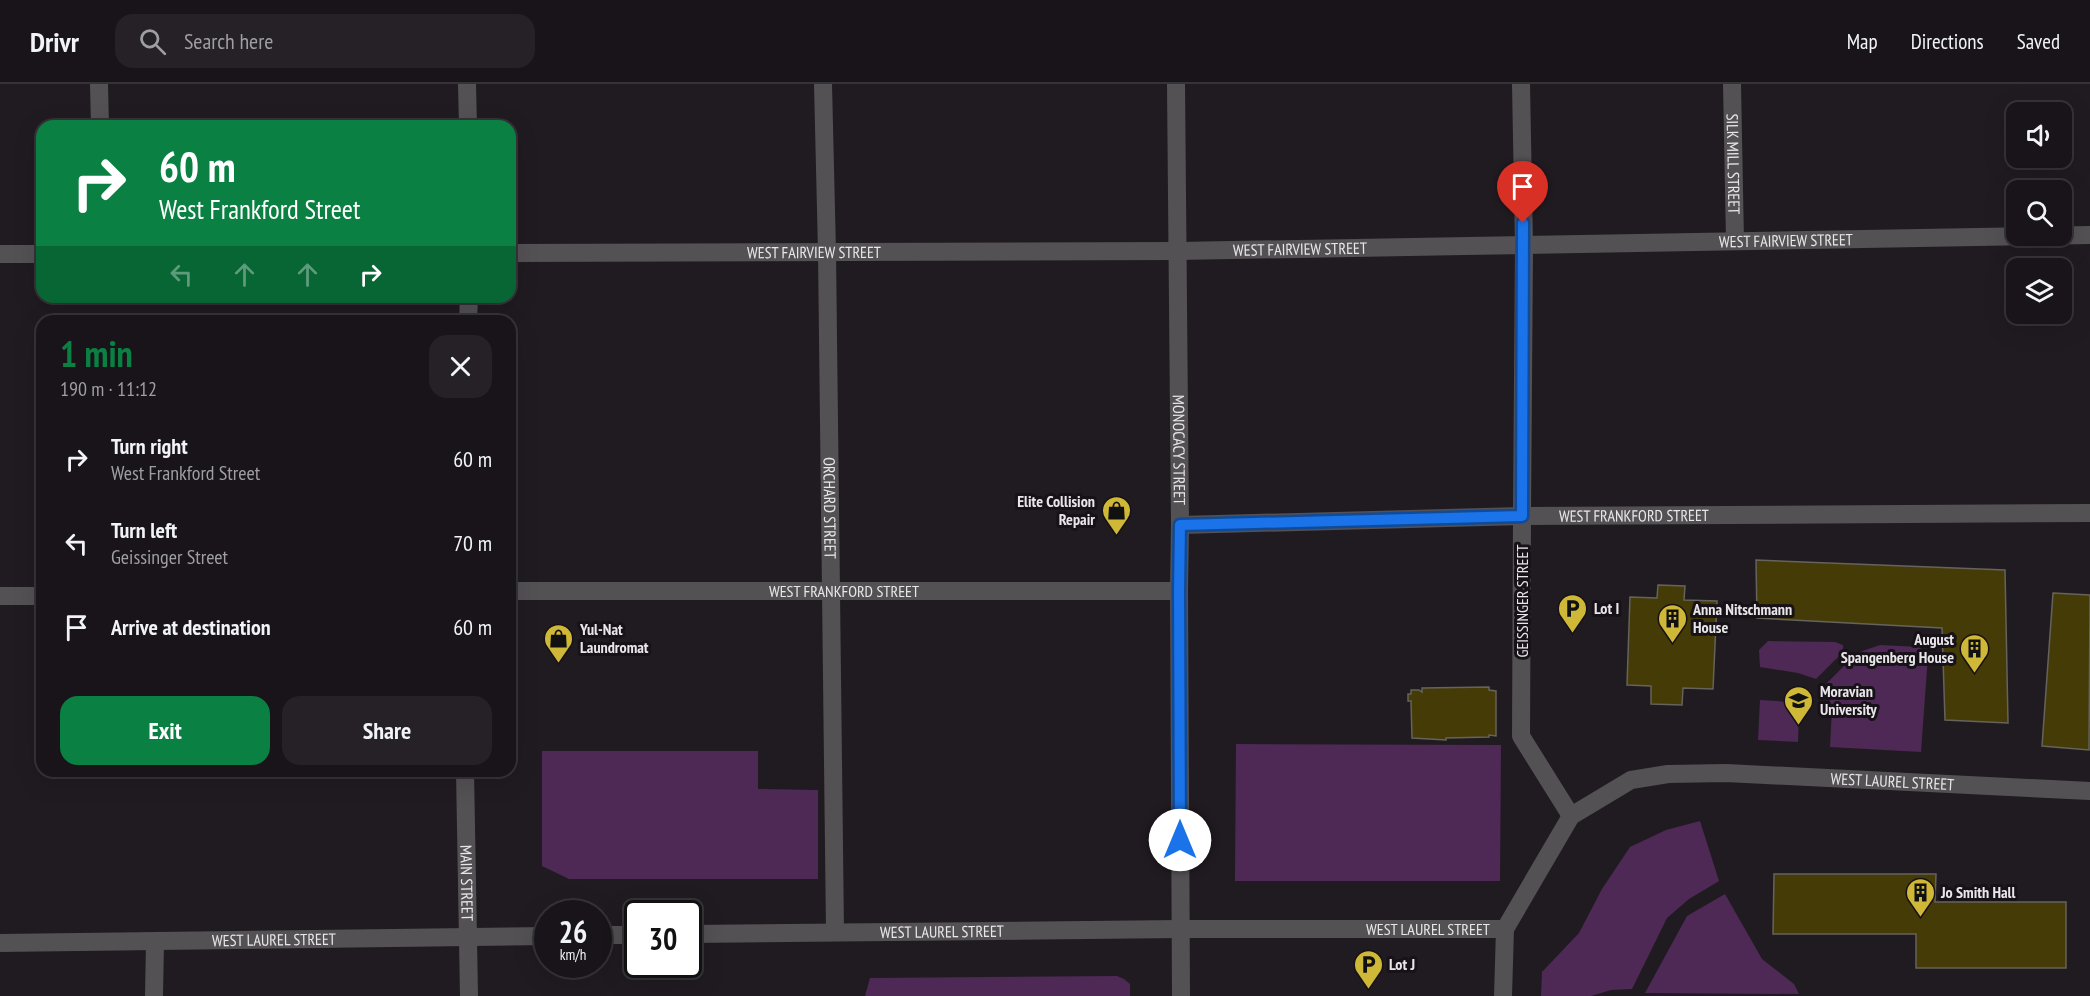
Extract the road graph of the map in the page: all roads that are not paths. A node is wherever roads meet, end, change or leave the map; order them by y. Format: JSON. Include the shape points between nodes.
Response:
{"nodes":[{"id":1,"x":99,"y":84,"type":"edge"},
{"id":2,"x":467,"y":84,"type":"edge"},
{"id":3,"x":823,"y":84,"type":"edge"},
{"id":4,"x":1176,"y":84,"type":"edge"},
{"id":5,"x":1521,"y":84,"type":"edge"},
{"id":6,"x":1732,"y":84,"type":"edge"},
{"id":7,"x":100,"y":120,"type":"edge"},
{"id":8,"x":468,"y":120,"type":"edge"},
{"id":9,"x":2090,"y":235,"type":"edge"},
{"id":10,"x":1735,"y":242,"type":"junction"},
{"id":11,"x":1524,"y":246,"type":"junction"},
{"id":12,"x":1178,"y":251,"type":"junction"},
{"id":13,"x":827,"y":252,"type":"junction"},
{"id":14,"x":0,"y":254,"type":"edge"},
{"id":15,"x":36,"y":254,"type":"edge"},
{"id":16,"x":516,"y":254,"type":"edge"},
{"id":17,"x":2090,"y":513,"type":"edge"},
{"id":18,"x":1522,"y":516,"type":"junction"},
{"id":19,"x":1180,"y":525,"type":"junction"},
{"id":20,"x":516,"y":591,"type":"edge"},
{"id":21,"x":832,"y":591,"type":"junction"},
{"id":22,"x":1179,"y":591,"type":"junction"},
{"id":23,"x":0,"y":596,"type":"edge"},
{"id":24,"x":36,"y":596,"type":"edge"},
{"id":25,"x":465,"y":777,"type":"edge"},
{"id":26,"x":2090,"y":791,"type":"edge"},
{"id":27,"x":1571,"y":816,"type":"junction"},
{"id":28,"x":1181,"y":929,"type":"junction"},
{"id":29,"x":1505,"y":929,"type":"junction"},
{"id":30,"x":835,"y":932,"type":"junction"},
{"id":31,"x":702,"y":934,"type":"edge"},
{"id":32,"x":534,"y":936,"type":"edge"},
{"id":33,"x":468,"y":937,"type":"junction"},
{"id":34,"x":155,"y":942,"type":"junction"},
{"id":35,"x":0,"y":943,"type":"edge"},
{"id":36,"x":154,"y":996,"type":"edge"},
{"id":37,"x":469,"y":996,"type":"edge"},
{"id":38,"x":1181,"y":996,"type":"edge"},
{"id":39,"x":1503,"y":996,"type":"edge"}],
"edges":[{"from":1,"to":7,"type":"street"},
{"from":2,"to":8,"type":"street"},
{"from":3,"to":13,"type":"street","name":"ORCHARD STREET"},
{"from":4,"to":12,"type":"street","name":"MONOCACY STREET"},
{"from":5,"to":11,"type":"street","name":"GEISSINGER STREET"},
{"from":6,"to":10,"type":"street","name":"SILK MILL STREET"},
{"from":9,"to":10,"type":"street","name":"WEST FAIRVIEW STREET"},
{"from":10,"to":11,"type":"street","name":"WEST FAIRVIEW STREET"},
{"from":11,"to":12,"type":"street","name":"WEST FAIRVIEW STREET"},
{"from":11,"to":18,"type":"street","name":"GEISSINGER STREET"},
{"from":12,"to":13,"type":"street","name":"WEST FAIRVIEW STREET"},
{"from":12,"to":19,"type":"street","name":"MONOCACY STREET"},
{"from":13,"to":16,"type":"street","name":"WEST FAIRVIEW STREET"},
{"from":13,"to":21,"type":"street","name":"ORCHARD STREET"},
{"from":14,"to":15,"type":"street"},
{"from":17,"to":18,"type":"street","name":"WEST FRANKFORD STREET"},
{"from":18,"to":19,"type":"street","name":"WEST FRANKFORD STREET"},
{"from":18,"to":27,"type":"street","name":"GEISSINGER STREET","via":[[1521,736]]},
{"from":19,"to":22,"type":"street","name":"MONOCACY STREET"},
{"from":20,"to":21,"type":"street","name":"WEST FRANKFORD STREET"},
{"from":21,"to":22,"type":"street","name":"WEST FRANKFORD STREET"},
{"from":21,"to":30,"type":"street","name":"ORCHARD STREET"},
{"from":22,"to":28,"type":"street","name":"MONOCACY STREET"},
{"from":23,"to":24,"type":"street"},
{"from":25,"to":33,"type":"street","name":"MAIN STREET"},
{"from":26,"to":27,"type":"street","name":"WEST LAUREL STREET","via":[[1726,773],[1668,774],[1630,780]]},
{"from":27,"to":29,"type":"street","name":"WEST LAUREL STREET"},
{"from":28,"to":29,"type":"street","name":"WEST LAUREL STREET"},
{"from":28,"to":30,"type":"street","name":"WEST LAUREL STREET"},
{"from":28,"to":38,"type":"street","name":"MONOCACY STREET"},
{"from":29,"to":39,"type":"street"},
{"from":30,"to":31,"type":"street","name":"WEST LAUREL STREET"},
{"from":32,"to":33,"type":"street","name":"WEST LAUREL STREET"},
{"from":33,"to":34,"type":"street","name":"WEST LAUREL STREET"},
{"from":33,"to":37,"type":"street","name":"MAIN STREET"},
{"from":34,"to":35,"type":"street","name":"WEST LAUREL STREET"},
{"from":34,"to":36,"type":"street"}]}
